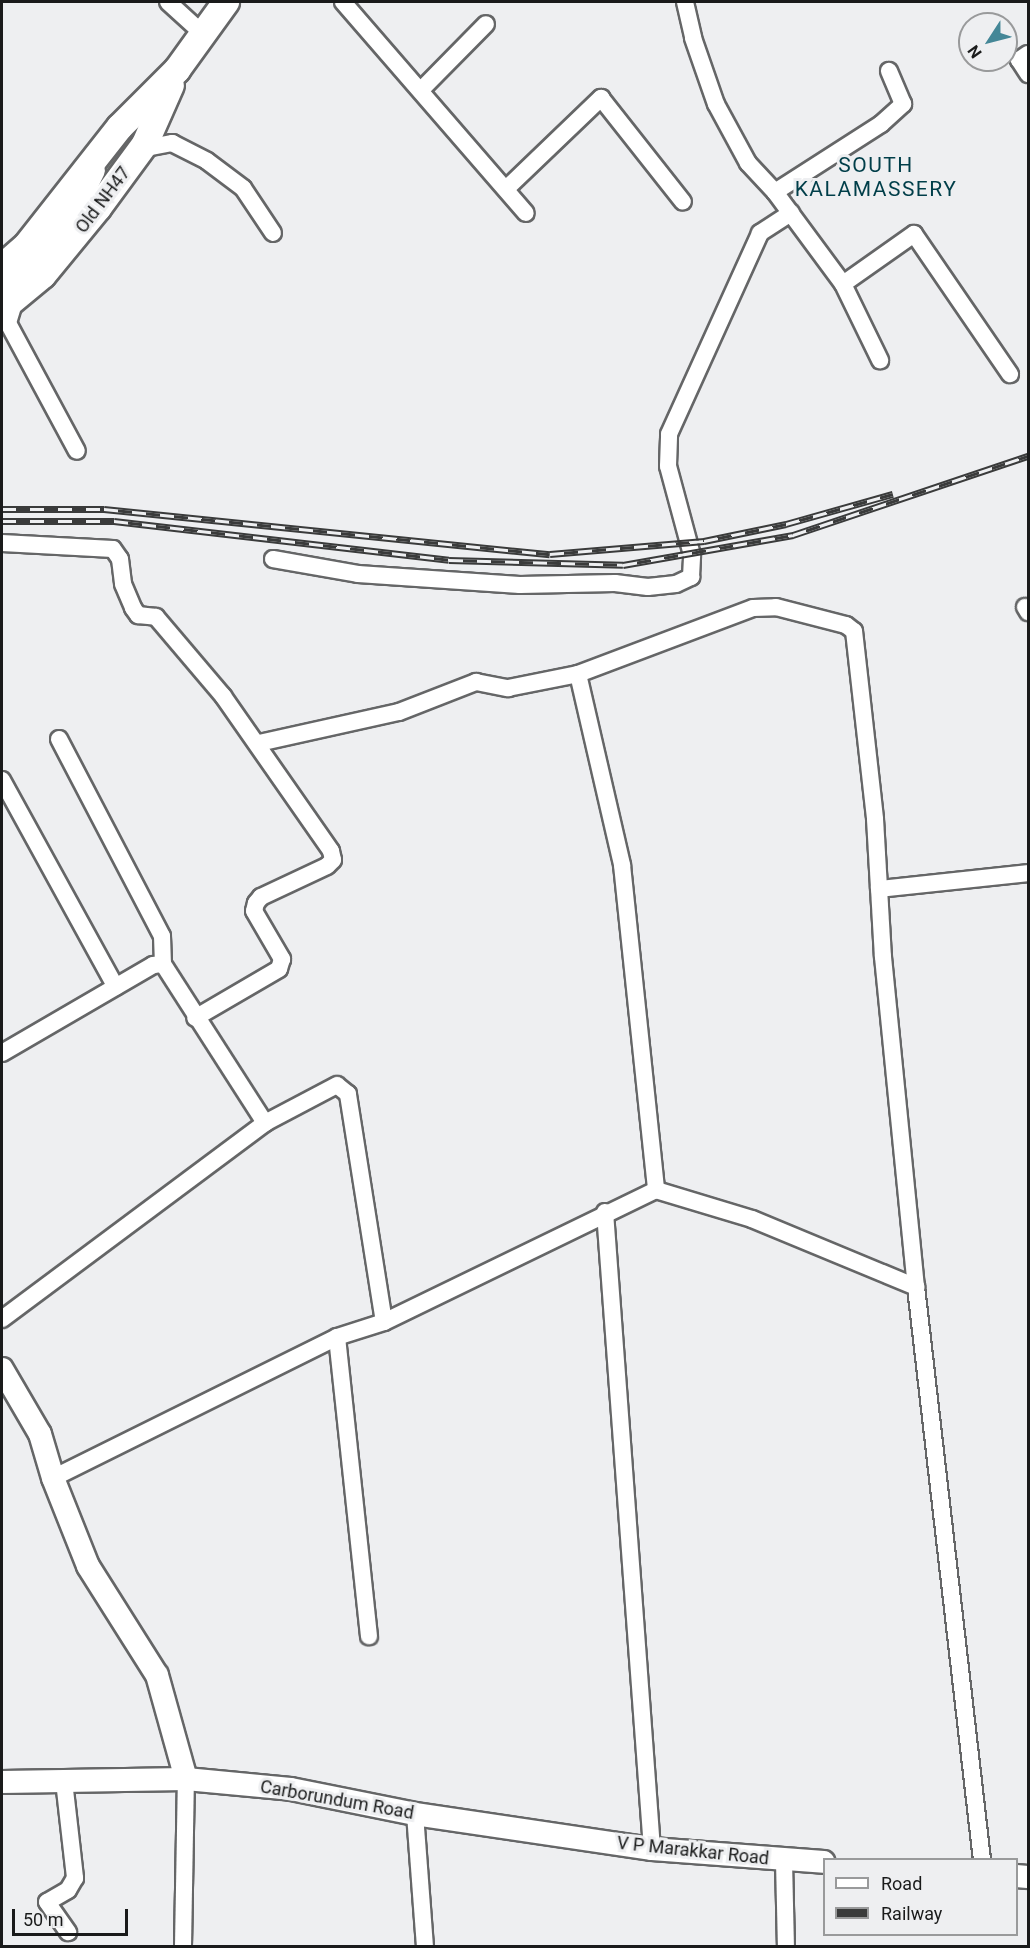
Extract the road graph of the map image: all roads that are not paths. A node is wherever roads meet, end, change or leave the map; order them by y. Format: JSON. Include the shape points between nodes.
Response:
{"nodes":[{"id":1,"x":168,"y":2,"type":"edge"},
{"id":2,"x":226,"y":2,"type":"edge"},
{"id":3,"x":344,"y":2,"type":"edge"},
{"id":4,"x":685,"y":2,"type":"edge"},
{"id":5,"x":486,"y":24,"type":"dead end"},
{"id":6,"x":203,"y":34,"type":"junction"},
{"id":7,"x":1029,"y":54,"type":"edge"},
{"id":8,"x":177,"y":70,"type":"junction"},
{"id":9,"x":889,"y":71,"type":"dead end"},
{"id":10,"x":1029,"y":74,"type":"edge"},
{"id":11,"x":422,"y":89,"type":"junction"},
{"id":12,"x":120,"y":127,"type":"junction"},
{"id":13,"x":143,"y":146,"type":"junction"},
{"id":14,"x":98,"y":153,"type":"junction"},
{"id":15,"x":124,"y":173,"type":"junction"},
{"id":16,"x":506,"y":189,"type":"junction"},
{"id":17,"x":775,"y":192,"type":"junction"},
{"id":18,"x":79,"y":201,"type":"junction"},
{"id":19,"x":683,"y":202,"type":"dead end"},
{"id":20,"x":526,"y":213,"type":"dead end"},
{"id":21,"x":791,"y":213,"type":"junction"},
{"id":22,"x":273,"y":234,"type":"dead end"},
{"id":23,"x":2,"y":267,"type":"edge"},
{"id":24,"x":843,"y":284,"type":"junction"},
{"id":25,"x":6,"y":297,"type":"edge"},
{"id":26,"x":880,"y":360,"type":"dead end"},
{"id":27,"x":1010,"y":374,"type":"dead end"},
{"id":28,"x":77,"y":451,"type":"dead end"},
{"id":29,"x":2,"y":543,"type":"edge"},
{"id":30,"x":273,"y":559,"type":"dead end"},
{"id":31,"x":578,"y":674,"type":"junction"},
{"id":32,"x":59,"y":739,"type":"dead end"},
{"id":33,"x":259,"y":743,"type":"junction"},
{"id":34,"x":2,"y":780,"type":"edge"},
{"id":35,"x":1029,"y":873,"type":"edge"},
{"id":36,"x":879,"y":888,"type":"junction"},
{"id":37,"x":163,"y":964,"type":"junction"},
{"id":38,"x":116,"y":987,"type":"junction"},
{"id":39,"x":195,"y":1018,"type":"junction"},
{"id":40,"x":2,"y":1053,"type":"edge"},
{"id":41,"x":265,"y":1123,"type":"junction"},
{"id":42,"x":656,"y":1190,"type":"junction"},
{"id":43,"x":605,"y":1212,"type":"junction"},
{"id":44,"x":916,"y":1287,"type":"junction"},
{"id":45,"x":2,"y":1318,"type":"edge"},
{"id":46,"x":384,"y":1322,"type":"junction"},
{"id":47,"x":337,"y":1337,"type":"junction"},
{"id":48,"x":2,"y":1370,"type":"edge"},
{"id":49,"x":53,"y":1479,"type":"junction"},
{"id":50,"x":369,"y":1636,"type":"dead end"},
{"id":51,"x":186,"y":1779,"type":"junction"},
{"id":52,"x":64,"y":1781,"type":"junction"},
{"id":53,"x":2,"y":1782,"type":"edge"},
{"id":54,"x":415,"y":1814,"type":"junction"},
{"id":55,"x":563,"y":1835,"type":"joint"},
{"id":56,"x":652,"y":1849,"type":"junction"},
{"id":57,"x":982,"y":1858,"type":"edge"},
{"id":58,"x":784,"y":1861,"type":"junction"},
{"id":59,"x":823,"y":1862,"type":"edge"},
{"id":60,"x":68,"y":1932,"type":"dead end"},
{"id":61,"x":183,"y":1947,"type":"edge"},
{"id":62,"x":424,"y":1947,"type":"edge"},
{"id":63,"x":786,"y":1947,"type":"edge"}],
"edges":[{"from":1,"to":6,"type":"street"},
{"from":2,"to":6,"type":"main road","name":"Old NH47"},
{"from":3,"to":11,"type":"street"},
{"from":4,"to":17,"type":"street","via":[[716,104],[748,163]]},
{"from":5,"to":11,"type":"street"},
{"from":6,"to":8,"type":"main road","name":"Old NH47"},
{"from":7,"to":10,"type":"street","via":[[1018,60]]},
{"from":8,"to":12,"type":"main road","name":"Old NH47"},
{"from":8,"to":13,"type":"main road","name":"Old NH47"},
{"from":9,"to":17,"type":"street","via":[[903,104],[881,124]]},
{"from":11,"to":16,"type":"street"},
{"from":12,"to":13,"type":"main road","via":[[134,131]]},
{"from":12,"to":14,"type":"main road","name":"Old NH47"},
{"from":13,"to":15,"type":"main road","name":"Old NH47"},
{"from":13,"to":22,"type":"street","via":[[172,143],[207,161],[243,188]]},
{"from":14,"to":18,"type":"street"},
{"from":14,"to":23,"type":"main road","name":"Old NH47","via":[[27,245]]},
{"from":15,"to":18,"type":"street"},
{"from":15,"to":25,"type":"main road","name":"Old NH47","via":[[44,275]]},
{"from":16,"to":19,"type":"street","via":[[601,98]]},
{"from":16,"to":20,"type":"street"},
{"from":17,"to":21,"type":"street"},
{"from":18,"to":25,"type":"street"},
{"from":21,"to":24,"type":"street"},
{"from":21,"to":30,"type":"street","via":[[760,233],[669,434],[668,466],[692,555],[691,577],[676,584],[648,586],[477,583],[358,574]]},
{"from":24,"to":26,"type":"street"},
{"from":24,"to":27,"type":"street","via":[[914,234]]},
{"from":25,"to":28,"type":"street","via":[[8,323]]},
{"from":29,"to":33,"type":"street","via":[[113,549],[120,559],[123,584],[138,615],[156,617]]},
{"from":31,"to":33,"type":"street","via":[[508,688],[476,682],[399,712]]},
{"from":31,"to":36,"type":"street","via":[[753,608],[776,607],[846,625],[854,631]]},
{"from":31,"to":42,"type":"street","via":[[622,865]]},
{"from":32,"to":37,"type":"street","via":[[162,936]]},
{"from":33,"to":39,"type":"street","via":[[332,851],[333,860],[256,903],[254,911],[282,959],[279,969]]},
{"from":34,"to":38,"type":"street"},
{"from":35,"to":36,"type":"street"},
{"from":36,"to":44,"type":"street"},
{"from":37,"to":38,"type":"street","via":[[153,965]]},
{"from":37,"to":39,"type":"street"},
{"from":38,"to":40,"type":"street"},
{"from":39,"to":41,"type":"street"},
{"from":41,"to":45,"type":"street"},
{"from":41,"to":46,"type":"street","via":[[337,1085],[348,1094]]},
{"from":42,"to":43,"type":"street"},
{"from":42,"to":44,"type":"street","via":[[752,1219]]},
{"from":43,"to":46,"type":"street"},
{"from":43,"to":56,"type":"street"},
{"from":44,"to":57,"type":"street"},
{"from":46,"to":47,"type":"street"},
{"from":47,"to":49,"type":"street"},
{"from":47,"to":50,"type":"street"},
{"from":48,"to":49,"type":"street","via":[[40,1434]]},
{"from":49,"to":51,"type":"street","via":[[88,1566],[157,1675]]},
{"from":51,"to":52,"type":"street","name":"Carborundum Road"},
{"from":51,"to":54,"type":"street","name":"Carborundum Road","via":[[291,1789]]},
{"from":51,"to":61,"type":"street"},
{"from":52,"to":53,"type":"street","name":"Carborundum Road"},
{"from":52,"to":60,"type":"street","via":[[75,1878],[68,1890],[47,1902]]},
{"from":54,"to":55,"type":"street","name":"Carborundum Road"},
{"from":54,"to":62,"type":"street"},
{"from":55,"to":56,"type":"street","name":"V P Marakkar Road"},
{"from":56,"to":58,"type":"street","name":"V P Marakkar Road"},
{"from":58,"to":59,"type":"street","name":"V P Marakkar Road"},
{"from":58,"to":63,"type":"street"}]}
